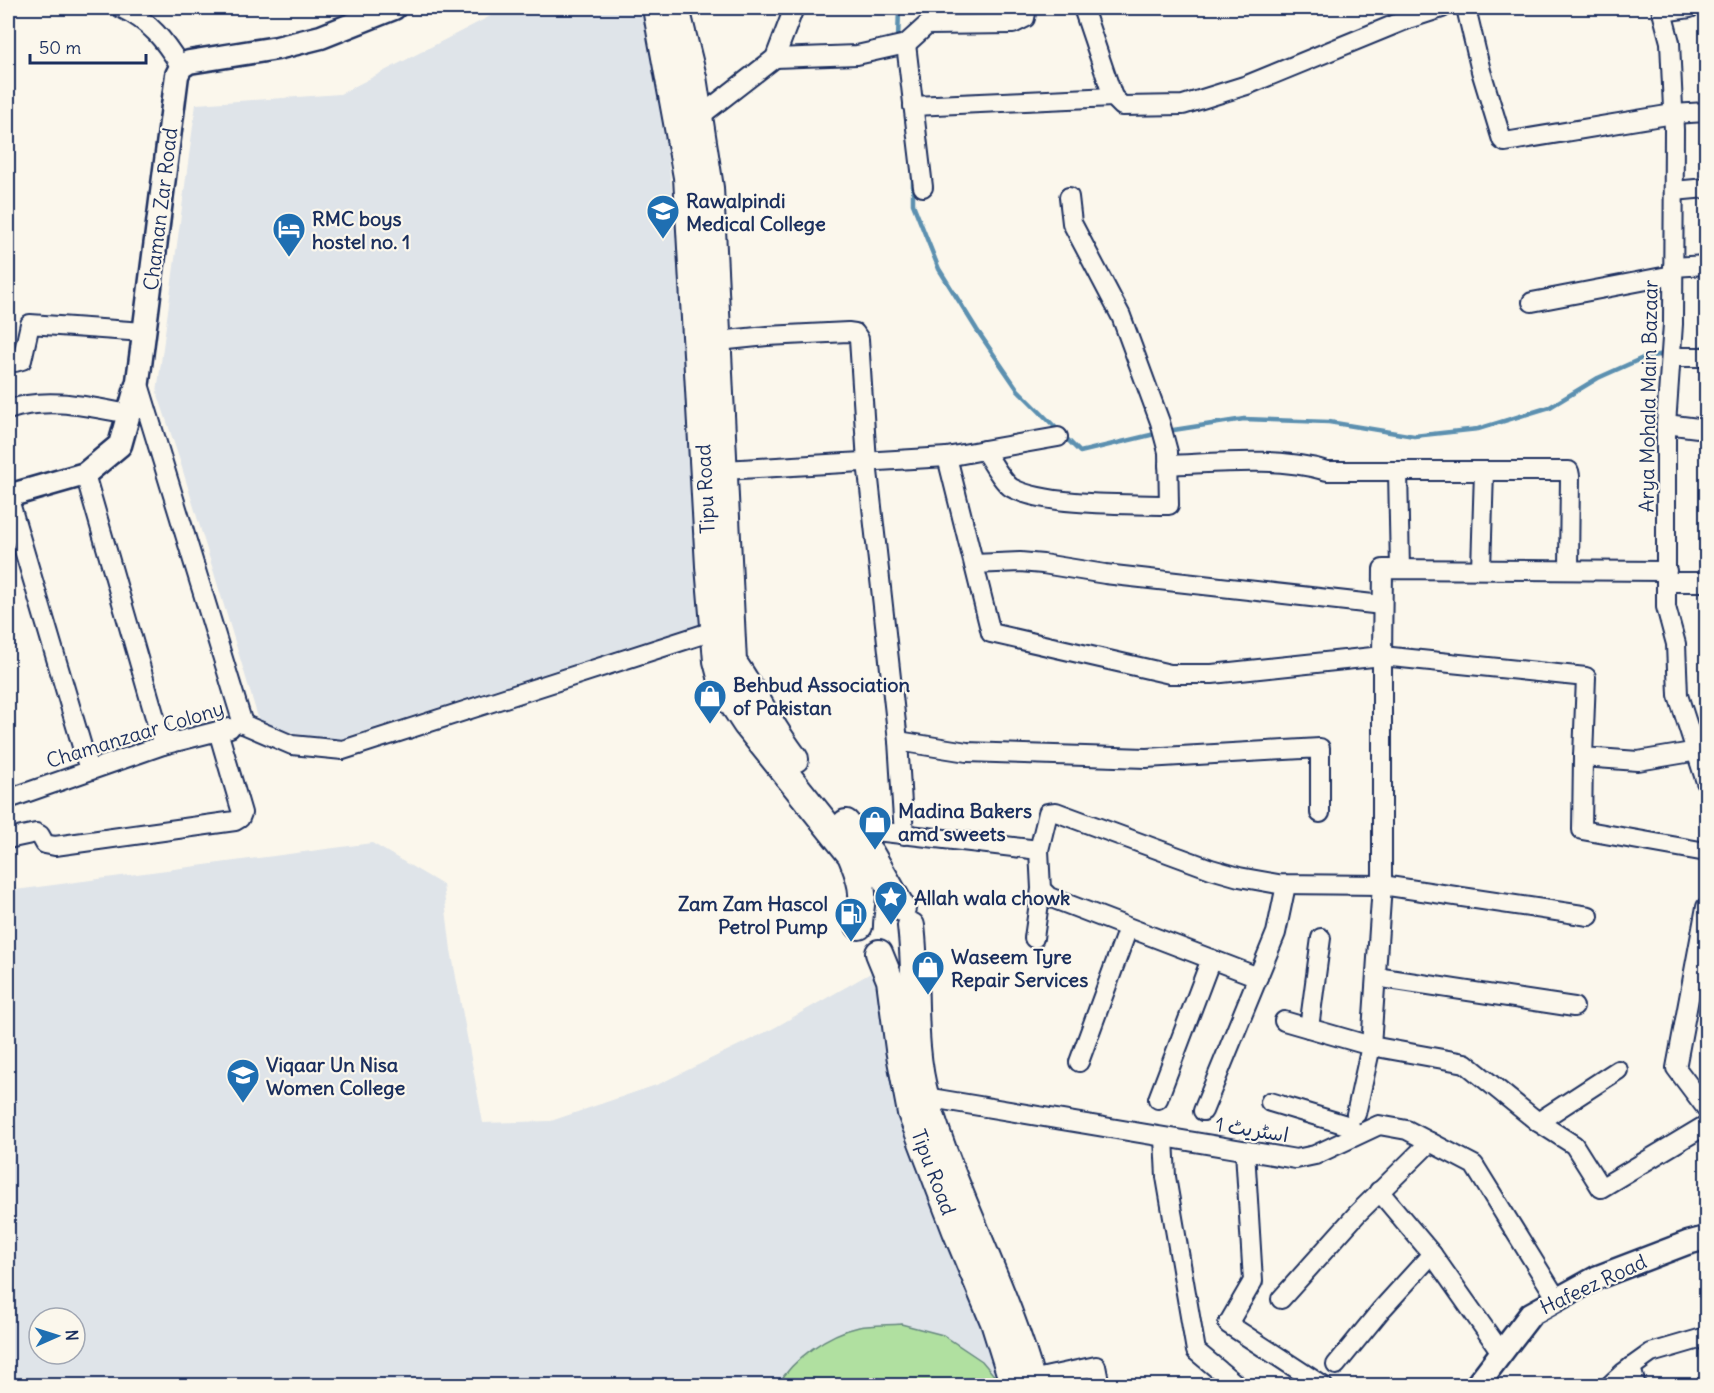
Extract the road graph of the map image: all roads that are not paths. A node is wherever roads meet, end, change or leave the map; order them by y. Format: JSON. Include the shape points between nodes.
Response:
{"nodes":[{"id":1,"x":121,"y":8,"type":"edge"},
{"id":2,"x":394,"y":8,"type":"edge"},
{"id":3,"x":656,"y":8,"type":"edge"},
{"id":4,"x":676,"y":8,"type":"edge"},
{"id":5,"x":794,"y":8,"type":"edge"},
{"id":6,"x":1027,"y":8,"type":"edge"},
{"id":7,"x":1083,"y":8,"type":"edge"},
{"id":8,"x":1442,"y":8,"type":"edge"},
{"id":9,"x":1466,"y":8,"type":"edge"},
{"id":10,"x":1690,"y":8,"type":"edge"},
{"id":11,"x":1662,"y":10,"type":"edge"},
{"id":12,"x":906,"y":44,"type":"junction"},
{"id":13,"x":775,"y":58,"type":"junction"},
{"id":14,"x":181,"y":67,"type":"junction"},
{"id":15,"x":1113,"y":98,"type":"junction"},
{"id":16,"x":913,"y":106,"type":"junction"},
{"id":17,"x":1707,"y":112,"type":"edge"},
{"id":18,"x":1674,"y":114,"type":"junction"},
{"id":19,"x":699,"y":117,"type":"junction"},
{"id":20,"x":923,"y":187,"type":"dead end"},
{"id":21,"x":1707,"y":188,"type":"edge"},
{"id":22,"x":1674,"y":192,"type":"junction"},
{"id":23,"x":1069,"y":197,"type":"dead end"},
{"id":24,"x":1707,"y":265,"type":"edge"},
{"id":25,"x":1673,"y":271,"type":"junction"},
{"id":26,"x":1532,"y":302,"type":"dead end"},
{"id":27,"x":144,"y":332,"type":"junction"},
{"id":28,"x":718,"y":341,"type":"junction"},
{"id":29,"x":1671,"y":356,"type":"junction"},
{"id":30,"x":1707,"y":357,"type":"edge"},
{"id":31,"x":8,"y":361,"type":"edge"},
{"id":32,"x":138,"y":381,"type":"junction"},
{"id":33,"x":8,"y":410,"type":"edge"},
{"id":34,"x":129,"y":414,"type":"junction"},
{"id":35,"x":1666,"y":424,"type":"junction"},
{"id":36,"x":1707,"y":429,"type":"edge"},
{"id":37,"x":1058,"y":437,"type":"dead end"},
{"id":38,"x":984,"y":450,"type":"junction"},
{"id":39,"x":947,"y":457,"type":"junction"},
{"id":40,"x":867,"y":462,"type":"junction"},
{"id":41,"x":1168,"y":465,"type":"junction"},
{"id":42,"x":724,"y":470,"type":"junction"},
{"id":43,"x":1398,"y":471,"type":"junction"},
{"id":44,"x":1484,"y":471,"type":"junction"},
{"id":45,"x":85,"y":474,"type":"junction"},
{"id":46,"x":8,"y":496,"type":"edge"},
{"id":47,"x":974,"y":564,"type":"junction"},
{"id":48,"x":1400,"y":569,"type":"junction"},
{"id":49,"x":1481,"y":569,"type":"junction"},
{"id":50,"x":1569,"y":569,"type":"junction"},
{"id":51,"x":1667,"y":576,"type":"junction"},
{"id":52,"x":1707,"y":582,"type":"edge"},
{"id":53,"x":1382,"y":605,"type":"junction"},
{"id":54,"x":713,"y":631,"type":"junction"},
{"id":55,"x":1382,"y":656,"type":"junction"},
{"id":56,"x":243,"y":724,"type":"junction"},
{"id":57,"x":218,"y":731,"type":"junction"},
{"id":58,"x":897,"y":741,"type":"junction"},
{"id":59,"x":164,"y":745,"type":"junction"},
{"id":60,"x":1698,"y":751,"type":"junction"},
{"id":61,"x":1583,"y":756,"type":"junction"},
{"id":62,"x":89,"y":770,"type":"junction"},
{"id":63,"x":1707,"y":782,"type":"edge"},
{"id":64,"x":8,"y":795,"type":"edge"},
{"id":65,"x":1320,"y":813,"type":"dead end"},
{"id":66,"x":850,"y":828,"type":"junction"},
{"id":67,"x":904,"y":835,"type":"junction"},
{"id":68,"x":8,"y":838,"type":"edge"},
{"id":69,"x":1039,"y":850,"type":"junction"},
{"id":70,"x":1707,"y":852,"type":"edge"},
{"id":71,"x":1286,"y":885,"type":"junction"},
{"id":72,"x":1382,"y":885,"type":"junction"},
{"id":73,"x":1041,"y":889,"type":"junction"},
{"id":74,"x":1707,"y":907,"type":"edge"},
{"id":75,"x":1589,"y":916,"type":"dead end"},
{"id":76,"x":907,"y":917,"type":"junction"},
{"id":77,"x":860,"y":926,"type":"junction"},
{"id":78,"x":1128,"y":928,"type":"junction"},
{"id":79,"x":1034,"y":938,"type":"dead end"},
{"id":80,"x":1321,"y":938,"type":"dead end"},
{"id":81,"x":879,"y":952,"type":"junction"},
{"id":82,"x":1211,"y":959,"type":"junction"},
{"id":83,"x":1258,"y":977,"type":"junction"},
{"id":84,"x":1376,"y":977,"type":"junction"},
{"id":85,"x":1574,"y":1007,"type":"dead end"},
{"id":86,"x":1284,"y":1021,"type":"dead end"},
{"id":87,"x":1309,"y":1028,"type":"junction"},
{"id":88,"x":1371,"y":1046,"type":"junction"},
{"id":89,"x":1079,"y":1062,"type":"dead end"},
{"id":90,"x":1618,"y":1070,"type":"dead end"},
{"id":91,"x":926,"y":1097,"type":"junction"},
{"id":92,"x":1158,"y":1098,"type":"dead end"},
{"id":93,"x":1270,"y":1102,"type":"dead end"},
{"id":94,"x":1707,"y":1108,"type":"edge"},
{"id":95,"x":1203,"y":1111,"type":"dead end"},
{"id":96,"x":1538,"y":1122,"type":"junction"},
{"id":97,"x":1707,"y":1125,"type":"edge"},
{"id":98,"x":1164,"y":1138,"type":"junction"},
{"id":99,"x":1430,"y":1142,"type":"junction"},
{"id":100,"x":1245,"y":1151,"type":"junction"},
{"id":101,"x":1379,"y":1191,"type":"junction"},
{"id":102,"x":1707,"y":1238,"type":"edge"},
{"id":103,"x":1432,"y":1254,"type":"junction"},
{"id":104,"x":1281,"y":1299,"type":"dead end"},
{"id":105,"x":1557,"y":1299,"type":"junction"},
{"id":106,"x":1707,"y":1337,"type":"edge"},
{"id":107,"x":1501,"y":1352,"type":"junction"},
{"id":108,"x":1336,"y":1365,"type":"dead end"},
{"id":109,"x":1631,"y":1367,"type":"junction"},
{"id":110,"x":1026,"y":1384,"type":"edge"},
{"id":111,"x":1100,"y":1386,"type":"edge"},
{"id":112,"x":1238,"y":1386,"type":"edge"},
{"id":113,"x":1323,"y":1386,"type":"edge"},
{"id":114,"x":1476,"y":1386,"type":"edge"},
{"id":115,"x":1609,"y":1386,"type":"edge"},
{"id":116,"x":1636,"y":1386,"type":"edge"}],
"edges":[{"from":1,"to":14,"type":"street","via":[[165,40]]},
{"from":2,"to":14,"type":"street","via":[[321,37],[189,62]]},
{"from":3,"to":54,"type":"main road","name":"Tipu Road","via":[[687,177]]},
{"from":4,"to":19,"type":"main road"},
{"from":5,"to":13,"type":"street"},
{"from":6,"to":12,"type":"street","via":[[1025,18],[1013,24],[927,25]]},
{"from":7,"to":15,"type":"street"},
{"from":8,"to":15,"type":"street","via":[[1247,85],[1183,105],[1122,106]]},
{"from":9,"to":18,"type":"street","via":[[1481,71],[1505,142]]},
{"from":10,"to":11,"type":"street"},
{"from":11,"to":18,"type":"street","name":"Arya Mohala Main Bazaar","via":[[1670,42]]},
{"from":12,"to":13,"type":"street","via":[[857,55]]},
{"from":12,"to":16,"type":"street"},
{"from":13,"to":19,"type":"street"},
{"from":14,"to":27,"type":"street","name":"Chaman Zar Road"},
{"from":15,"to":16,"type":"street"},
{"from":16,"to":20,"type":"street"},
{"from":17,"to":18,"type":"street"},
{"from":18,"to":22,"type":"street","name":"Arya Mohala Main Bazaar"},
{"from":19,"to":28,"type":"main road","via":[[710,188]]},
{"from":21,"to":22,"type":"street"},
{"from":22,"to":25,"type":"street","name":"Arya Mohala Main Bazaar"},
{"from":23,"to":41,"type":"street","via":[[1072,223],[1121,316],[1160,422]]},
{"from":24,"to":25,"type":"street"},
{"from":25,"to":26,"type":"street"},
{"from":25,"to":29,"type":"street","name":"Arya Mohala Main Bazaar"},
{"from":27,"to":31,"type":"street","via":[[30,324],[22,360]]},
{"from":27,"to":32,"type":"street","name":"Chaman Zar Road"},
{"from":28,"to":40,"type":"street","via":[[855,333],[859,339]]},
{"from":28,"to":42,"type":"main road"},
{"from":29,"to":30,"type":"street"},
{"from":29,"to":35,"type":"street","name":"Arya Mohala Main Bazaar"},
{"from":32,"to":34,"type":"street","name":"Chaman Zar Road"},
{"from":32,"to":56,"type":"street"},
{"from":33,"to":34,"type":"street","via":[[48,403]]},
{"from":34,"to":45,"type":"street","name":"Chaman Zar Road","via":[[120,445]]},
{"from":35,"to":36,"type":"street"},
{"from":35,"to":51,"type":"street","name":"Arya Mohala Main Bazaar"},
{"from":37,"to":38,"type":"street"},
{"from":38,"to":39,"type":"street"},
{"from":38,"to":41,"type":"street","via":[[1010,487],[1042,498],[1083,502],[1169,505]]},
{"from":39,"to":40,"type":"street"},
{"from":39,"to":47,"type":"street"},
{"from":40,"to":42,"type":"street"},
{"from":40,"to":58,"type":"street"},
{"from":41,"to":43,"type":"street","via":[[1254,462],[1327,471]]},
{"from":42,"to":66,"type":"main road","via":[[733,662],[776,734]]},
{"from":43,"to":44,"type":"street"},
{"from":43,"to":48,"type":"street"},
{"from":44,"to":49,"type":"street"},
{"from":44,"to":50,"type":"street","via":[[1569,471]]},
{"from":45,"to":46,"type":"street","name":"Chaman Zar Road"},
{"from":45,"to":59,"type":"street"},
{"from":46,"to":62,"type":"street"},
{"from":47,"to":53,"type":"street","via":[[1043,564]]},
{"from":47,"to":55,"type":"street","via":[[988,627],[1000,636],[1170,674],[1212,674]]},
{"from":48,"to":49,"type":"street"},
{"from":48,"to":53,"type":"street","via":[[1383,569]]},
{"from":49,"to":50,"type":"street"},
{"from":50,"to":51,"type":"street"},
{"from":51,"to":52,"type":"street"},
{"from":51,"to":60,"type":"street","name":"Arya Mohala Main Bazaar","via":[[1666,608],[1676,644],[1678,695]]},
{"from":53,"to":55,"type":"street"},
{"from":54,"to":56,"type":"street","via":[[343,750],[292,745]]},
{"from":54,"to":77,"type":"main road","name":"Tipu Road","via":[[725,692],[851,855],[860,880]]},
{"from":55,"to":61,"type":"street","via":[[1586,677]]},
{"from":55,"to":72,"type":"street"},
{"from":56,"to":57,"type":"street","name":"Chamanzaar Colony"},
{"from":57,"to":59,"type":"street","name":"Chamanzaar Colony"},
{"from":57,"to":68,"type":"street","via":[[242,813],[235,821],[55,846],[45,844],[36,833]]},
{"from":58,"to":65,"type":"street","via":[[967,752],[1146,758],[1320,748]]},
{"from":58,"to":67,"type":"street"},
{"from":59,"to":62,"type":"street","name":"Chamanzaar Colony"},
{"from":60,"to":61,"type":"street","via":[[1638,760]]},
{"from":60,"to":63,"type":"street","name":"Arya Mohala Main Bazaar"},
{"from":61,"to":70,"type":"street","via":[[1581,830]]},
{"from":62,"to":64,"type":"street","name":"Chamanzaar Colony","via":[[14,797]]},
{"from":66,"to":67,"type":"street"},
{"from":66,"to":76,"type":"main road","via":[[871,854]]},
{"from":67,"to":69,"type":"street"},
{"from":69,"to":71,"type":"street","via":[[1048,813],[1056,812],[1210,869]]},
{"from":69,"to":73,"type":"street"},
{"from":71,"to":72,"type":"street"},
{"from":71,"to":83,"type":"street","via":[[1276,933]]},
{"from":72,"to":75,"type":"street"},
{"from":72,"to":84,"type":"street"},
{"from":73,"to":78,"type":"street","via":[[1049,897]]},
{"from":73,"to":79,"type":"street"},
{"from":74,"to":94,"type":"street","via":[[1676,1068]]},
{"from":76,"to":77,"type":"main road","via":[[892,902],[880,902],[862,915]]},
{"from":76,"to":81,"type":"main road","via":[[910,935],[905,944],[898,950]]},
{"from":76,"to":91,"type":"main road","via":[[918,1059]]},
{"from":77,"to":81,"type":"main road","name":"Tipu Road","via":[[862,940]]},
{"from":78,"to":82,"type":"street"},
{"from":78,"to":89,"type":"street"},
{"from":80,"to":87,"type":"street"},
{"from":81,"to":110,"type":"main road","name":"Tipu Road","via":[[890,980],[911,1113],[994,1322]]},
{"from":82,"to":83,"type":"street"},
{"from":82,"to":92,"type":"street"},
{"from":83,"to":95,"type":"street"},
{"from":84,"to":85,"type":"street"},
{"from":84,"to":88,"type":"street"},
{"from":86,"to":87,"type":"street"},
{"from":87,"to":88,"type":"street"},
{"from":88,"to":93,"type":"street","via":[[1353,1120]]},
{"from":88,"to":96,"type":"street","via":[[1465,1063]]},
{"from":90,"to":96,"type":"street"},
{"from":91,"to":98,"type":"street","name":"اسٹریٹ 1"},
{"from":91,"to":110,"type":"main road","via":[[947,1161],[1020,1341]]},
{"from":96,"to":97,"type":"street","via":[[1574,1146],[1600,1188]]},
{"from":98,"to":100,"type":"street","name":"اسٹریٹ 1"},
{"from":98,"to":112,"type":"street","via":[[1166,1178],[1196,1352]]},
{"from":99,"to":100,"type":"street","name":"اسٹریٹ 1","via":[[1407,1130],[1379,1125],[1316,1155],[1296,1159]]},
{"from":99,"to":101,"type":"street"},
{"from":99,"to":105,"type":"street","name":"اسٹریٹ 1","via":[[1474,1165]]},
{"from":100,"to":113,"type":"street","via":[[1253,1281],[1228,1324]]},
{"from":101,"to":103,"type":"street"},
{"from":101,"to":104,"type":"street"},
{"from":102,"to":105,"type":"street","name":"Hafeez Road","via":[[1598,1277]]},
{"from":103,"to":107,"type":"street"},
{"from":103,"to":108,"type":"street"},
{"from":105,"to":107,"type":"street","name":"Hafeez Road","via":[[1531,1314]]},
{"from":106,"to":109,"type":"street","via":[[1651,1353]]},
{"from":107,"to":114,"type":"street","name":"Hafeez Road"},
{"from":109,"to":115,"type":"street"},
{"from":109,"to":116,"type":"street"},
{"from":110,"to":111,"type":"street","via":[[1096,1366]]}]}
